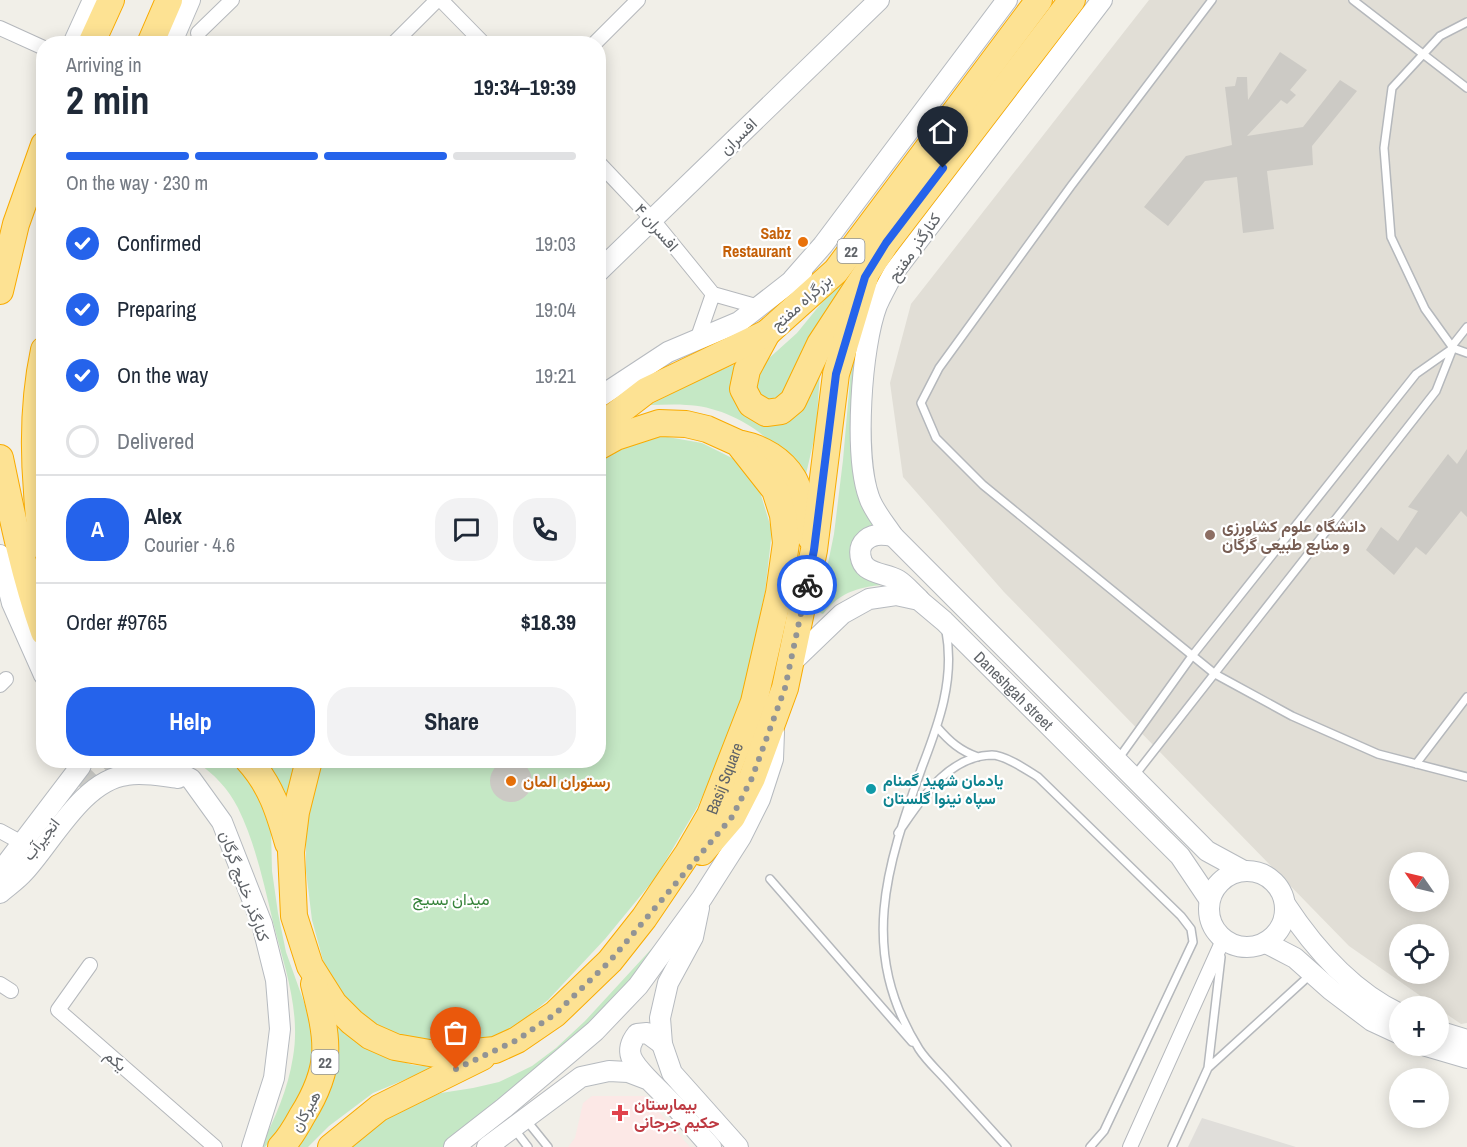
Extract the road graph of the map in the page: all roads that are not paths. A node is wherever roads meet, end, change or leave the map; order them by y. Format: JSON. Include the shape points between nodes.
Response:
{"nodes":[{"id":1,"x":93,"y":0,"type":"edge"},
{"id":2,"x":111,"y":0,"type":"edge"},
{"id":3,"x":169,"y":0,"type":"edge"},
{"id":4,"x":190,"y":0,"type":"edge"},
{"id":5,"x":232,"y":0,"type":"edge"},
{"id":6,"x":439,"y":0,"type":"edge"},
{"id":7,"x":638,"y":0,"type":"edge"},
{"id":8,"x":879,"y":0,"type":"edge"},
{"id":9,"x":1007,"y":0,"type":"edge"},
{"id":10,"x":1039,"y":0,"type":"edge"},
{"id":11,"x":1072,"y":0,"type":"edge"},
{"id":12,"x":1102,"y":0,"type":"edge"},
{"id":13,"x":1212,"y":0,"type":"edge"},
{"id":14,"x":1353,"y":0,"type":"edge"},
{"id":15,"x":1467,"y":22,"type":"edge"},
{"id":16,"x":0,"y":28,"type":"edge"},
{"id":17,"x":198,"y":33,"type":"dead end"},
{"id":18,"x":77,"y":36,"type":"edge"},
{"id":19,"x":95,"y":36,"type":"edge"},
{"id":20,"x":153,"y":36,"type":"edge"},
{"id":21,"x":174,"y":36,"type":"edge"},
{"id":22,"x":401,"y":36,"type":"edge"},
{"id":23,"x":476,"y":36,"type":"edge"},
{"id":24,"x":602,"y":36,"type":"edge"},
{"id":25,"x":36,"y":44,"type":"edge"},
{"id":26,"x":1423,"y":54,"type":"junction"},
{"id":27,"x":1467,"y":88,"type":"edge"},
{"id":28,"x":36,"y":166,"type":"edge"},
{"id":29,"x":606,"y":170,"type":"edge"},
{"id":30,"x":652,"y":219,"type":"junction"},
{"id":31,"x":874,"y":221,"type":"junction"},
{"id":32,"x":606,"y":264,"type":"edge"},
{"id":33,"x":865,"y":277,"type":"junction"},
{"id":34,"x":793,"y":279,"type":"junction"},
{"id":35,"x":0,"y":291,"type":"edge"},
{"id":36,"x":713,"y":294,"type":"junction"},
{"id":37,"x":759,"y":307,"type":"junction"},
{"id":38,"x":1467,"y":327,"type":"edge"},
{"id":39,"x":767,"y":333,"type":"junction"},
{"id":40,"x":697,"y":340,"type":"junction"},
{"id":41,"x":1453,"y":347,"type":"junction"},
{"id":42,"x":1467,"y":353,"type":"edge"},
{"id":43,"x":606,"y":393,"type":"edge"},
{"id":44,"x":36,"y":403,"type":"edge"},
{"id":45,"x":606,"y":422,"type":"edge"},
{"id":46,"x":606,"y":443,"type":"edge"},
{"id":47,"x":738,"y":444,"type":"junction"},
{"id":48,"x":0,"y":458,"type":"edge"},
{"id":49,"x":36,"y":475,"type":"edge"},
{"id":50,"x":893,"y":536,"type":"junction"},
{"id":51,"x":814,"y":550,"type":"junction"},
{"id":52,"x":0,"y":555,"type":"edge"},
{"id":53,"x":920,"y":600,"type":"junction"},
{"id":54,"x":36,"y":610,"type":"edge"},
{"id":55,"x":945,"y":621,"type":"junction"},
{"id":56,"x":982,"y":624,"type":"junction"},
{"id":57,"x":965,"y":642,"type":"junction"},
{"id":58,"x":1192,"y":656,"type":"junction"},
{"id":59,"x":36,"y":657,"type":"edge"},
{"id":60,"x":790,"y":664,"type":"junction"},
{"id":61,"x":1215,"y":674,"type":"junction"},
{"id":62,"x":1467,"y":697,"type":"edge"},
{"id":63,"x":774,"y":720,"type":"junction"},
{"id":64,"x":937,"y":727,"type":"junction"},
{"id":65,"x":980,"y":758,"type":"junction"},
{"id":66,"x":1118,"y":761,"type":"junction"},
{"id":67,"x":1416,"y":764,"type":"junction"},
{"id":68,"x":77,"y":768,"type":"tunnel mouth"},
{"id":69,"x":170,"y":768,"type":"edge"},
{"id":70,"x":255,"y":768,"type":"edge"},
{"id":71,"x":307,"y":768,"type":"edge"},
{"id":72,"x":110,"y":770,"type":"edge"},
{"id":73,"x":1134,"y":777,"type":"junction"},
{"id":74,"x":1467,"y":777,"type":"edge"},
{"id":75,"x":191,"y":779,"type":"junction"},
{"id":76,"x":81,"y":788,"type":"tunnel mouth"},
{"id":77,"x":0,"y":831,"type":"edge"},
{"id":78,"x":898,"y":833,"type":"junction"},
{"id":79,"x":22,"y":843,"type":"junction"},
{"id":80,"x":291,"y":852,"type":"junction"},
{"id":81,"x":1242,"y":870,"type":"junction"},
{"id":82,"x":770,"y":879,"type":"dead end"},
{"id":83,"x":0,"y":881,"type":"edge"},
{"id":84,"x":0,"y":892,"type":"edge"},
{"id":85,"x":702,"y":898,"type":"junction"},
{"id":86,"x":1209,"y":899,"type":"junction"},
{"id":87,"x":1285,"y":904,"type":"junction"},
{"id":88,"x":644,"y":918,"type":"junction"},
{"id":89,"x":1223,"y":940,"type":"junction"},
{"id":90,"x":1266,"y":943,"type":"junction"},
{"id":91,"x":90,"y":965,"type":"dead end"},
{"id":92,"x":310,"y":966,"type":"junction"},
{"id":93,"x":1312,"y":973,"type":"junction"},
{"id":94,"x":1389,"y":1009,"type":"edge"},
{"id":95,"x":1389,"y":1029,"type":"edge"},
{"id":96,"x":1449,"y":1034,"type":"edge"},
{"id":97,"x":1467,"y":1040,"type":"edge"},
{"id":98,"x":662,"y":1044,"type":"junction"},
{"id":99,"x":495,"y":1050,"type":"junction"},
{"id":100,"x":920,"y":1051,"type":"junction"},
{"id":101,"x":1449,"y":1053,"type":"edge"},
{"id":102,"x":1467,"y":1058,"type":"edge"},
{"id":103,"x":1208,"y":1068,"type":"junction"},
{"id":104,"x":649,"y":1080,"type":"junction"},
{"id":105,"x":519,"y":1124,"type":"junction"},
{"id":106,"x":215,"y":1147,"type":"edge"},
{"id":107,"x":252,"y":1147,"type":"edge"},
{"id":108,"x":281,"y":1147,"type":"edge"},
{"id":109,"x":331,"y":1147,"type":"edge"},
{"id":110,"x":454,"y":1147,"type":"edge"},
{"id":111,"x":488,"y":1147,"type":"edge"},
{"id":112,"x":528,"y":1147,"type":"edge"},
{"id":113,"x":548,"y":1147,"type":"edge"},
{"id":114,"x":711,"y":1147,"type":"edge"},
{"id":115,"x":738,"y":1147,"type":"edge"},
{"id":116,"x":1007,"y":1147,"type":"edge"},
{"id":117,"x":1090,"y":1147,"type":"edge"},
{"id":118,"x":1130,"y":1147,"type":"edge"},
{"id":119,"x":1172,"y":1147,"type":"edge"}],
"edges":[{"from":1,"to":18,"type":"main road"},
{"from":2,"to":19,"type":"highway"},
{"from":3,"to":20,"type":"highway"},
{"from":4,"to":21,"type":"main road"},
{"from":5,"to":17,"type":"street"},
{"from":6,"to":22,"type":"street"},
{"from":6,"to":23,"type":"street"},
{"from":7,"to":24,"type":"street"},
{"from":8,"to":30,"type":"main road","name":"افسران"},
{"from":9,"to":34,"type":"main road","via":[[823,245]]},
{"from":10,"to":31,"type":"highway","name":"بزرگراه مفتح","number":"22"},
{"from":11,"to":33,"type":"highway","number":"22","via":[[886,243]]},
{"from":12,"to":50,"type":"main road","name":"کنارگذر مفتح","via":[[928,225],[894,272],[877,305],[865,372],[862,472],[869,499]]},
{"from":13,"to":58,"type":"lane","via":[[946,358],[921,404],[936,438],[983,485]]},
{"from":14,"to":26,"type":"lane"},
{"from":15,"to":26,"type":"lane","via":[[1440,36]]},
{"from":16,"to":25,"type":"street"},
{"from":26,"to":27,"type":"lane"},
{"from":26,"to":41,"type":"lane","via":[[1392,87],[1384,148],[1391,237],[1425,309]]},
{"from":28,"to":35,"type":"highway","via":[[16,224]]},
{"from":29,"to":30,"type":"street","name":"افسران ۴"},
{"from":30,"to":32,"type":"main road","name":"افسران"},
{"from":30,"to":36,"type":"street","name":"افسران ۴"},
{"from":31,"to":34,"type":"main road"},
{"from":31,"to":39,"type":"highway","name":"بزرگراه مفتح","number":"22","via":[[836,271]]},
{"from":33,"to":39,"type":"highway","via":[[820,344],[794,401],[781,411],[766,413],[751,404],[743,389],[747,370]]},
{"from":33,"to":51,"type":"highway","number":"22","via":[[836,374]]},
{"from":34,"to":37,"type":"main road"},
{"from":36,"to":37,"type":"street"},
{"from":36,"to":40,"type":"street"},
{"from":37,"to":40,"type":"main road","via":[[739,322]]},
{"from":38,"to":41,"type":"lane"},
{"from":39,"to":45,"type":"highway","name":"بزرگراه مفتح","number":"22","via":[[646,390]]},
{"from":40,"to":43,"type":"main road","via":[[668,352]]},
{"from":41,"to":42,"type":"lane"},
{"from":41,"to":58,"type":"lane","via":[[1416,374]]},
{"from":41,"to":61,"type":"lane","via":[[1436,391]]},
{"from":44,"to":49,"type":"highway"},
{"from":46,"to":47,"type":"highway","name":"Basij Square","number":"22","via":[[659,423],[707,429]]},
{"from":47,"to":51,"type":"highway","via":[[756,447],[776,458],[794,478]]},
{"from":47,"to":88,"type":"highway","name":"Basij Square","number":"22","via":[[775,490],[783,515],[786,543],[779,593],[754,702],[715,804]]},
{"from":48,"to":54,"type":"highway"},
{"from":50,"to":53,"type":"main road","name":"Daneshgah street","via":[[868,537],[861,546],[861,560],[867,569],[901,582]]},
{"from":50,"to":56,"type":"main road","name":"Daneshgah street"},
{"from":51,"to":60,"type":"highway","number":"22"},
{"from":52,"to":59,"type":"main road","via":[[12,603]]},
{"from":53,"to":55,"type":"main road","name":"Daneshgah street"},
{"from":53,"to":60,"type":"main road","via":[[896,595],[869,599],[842,614]]},
{"from":55,"to":57,"type":"main road","name":"Daneshgah street"},
{"from":55,"to":64,"type":"lane","via":[[950,669]]},
{"from":56,"to":57,"type":"main road"},
{"from":56,"to":66,"type":"main road","name":"Daneshgah street"},
{"from":57,"to":86,"type":"main road","name":"Daneshgah street","via":[[1180,856]]},
{"from":58,"to":61,"type":"lane"},
{"from":58,"to":66,"type":"lane"},
{"from":60,"to":63,"type":"highway","number":"22"},
{"from":61,"to":67,"type":"lane","via":[[1292,716],[1378,754]]},
{"from":61,"to":73,"type":"lane"},
{"from":62,"to":67,"type":"lane"},
{"from":63,"to":85,"type":"main road","via":[[773,759],[760,799]]},
{"from":63,"to":88,"type":"highway","number":"22","via":[[732,817]]},
{"from":64,"to":65,"type":"lane","via":[[950,742]]},
{"from":64,"to":78,"type":"lane"},
{"from":65,"to":78,"type":"lane","via":[[968,760],[943,776],[923,796]]},
{"from":65,"to":117,"type":"lane","via":[[994,755],[1038,777],[1191,929],[1193,942],[1104,1131]]},
{"from":66,"to":73,"type":"main road","name":"Daneshgah street"},
{"from":67,"to":74,"type":"lane"},
{"from":68,"to":79,"type":"main road"},
{"from":69,"to":75,"type":"main road","name":"کنارگذر خلیج گرگان"},
{"from":70,"to":80,"type":"highway","via":[[275,801]]},
{"from":71,"to":80,"type":"highway","name":"Basij Square","number":"22"},
{"from":72,"to":75,"type":"main road","via":[[126,775]]},
{"from":72,"to":84,"type":"main road","via":[[24,873]]},
{"from":73,"to":81,"type":"main road","name":"Daneshgah street","via":[[1207,851]]},
{"from":75,"to":107,"type":"main road","name":"کنارگذر خلیج گرگان","via":[[222,822],[262,924],[276,980],[280,1029],[274,1078]]},
{"from":76,"to":84,"type":"main road","name":"انجیرآب"},
{"from":77,"to":79,"type":"street"},
{"from":78,"to":100,"type":"lane","via":[[886,888],[882,932],[892,994]]},
{"from":79,"to":83,"type":"main road"},
{"from":80,"to":92,"type":"highway","name":"Basij Square","number":"22","via":[[294,916]]},
{"from":81,"to":86,"type":"main road","via":[[1227,875]]},
{"from":81,"to":87,"type":"main road","via":[[1257,871],[1270,878]]},
{"from":82,"to":100,"type":"lane"},
{"from":85,"to":98,"type":"main road","via":[[693,937],[668,983],[660,1018]]},
{"from":85,"to":110,"type":"main road","via":[[639,986],[595,1031]]},
{"from":86,"to":89,"type":"main road","via":[[1213,929]]},
{"from":87,"to":90,"type":"main road","via":[[1278,933]]},
{"from":87,"to":94,"type":"main road","via":[[1308,938],[1342,973]]},
{"from":88,"to":99,"type":"highway","name":"Basij Square","number":"22","via":[[610,961],[555,1014]]},
{"from":89,"to":90,"type":"main road","via":[[1236,947],[1252,948]]},
{"from":89,"to":103,"type":"lane"},
{"from":89,"to":118,"type":"street"},
{"from":90,"to":93,"type":"main road","via":[[1295,958]]},
{"from":91,"to":106,"type":"street","name":"یکم","via":[[58,1010]]},
{"from":92,"to":99,"type":"highway","name":"Basij Square","number":"22","via":[[334,1004],[370,1036],[395,1047],[441,1055]]},
{"from":92,"to":108,"type":"highway","name":"هیرکان","number":"22","via":[[324,1022],[326,1059],[312,1100]]},
{"from":93,"to":95,"type":"main road","via":[[1372,1021]]},
{"from":93,"to":103,"type":"lane"},
{"from":96,"to":97,"type":"main road"},
{"from":98,"to":104,"type":"main road","via":[[647,1034],[637,1034],[630,1043],[629,1053]]},
{"from":98,"to":115,"type":"main road","via":[[672,1073]]},
{"from":99,"to":109,"type":"highway","number":"22","via":[[379,1108]]},
{"from":100,"to":116,"type":"lane"},
{"from":101,"to":102,"type":"main road"},
{"from":103,"to":119,"type":"lane"},
{"from":104,"to":105,"type":"main road","via":[[628,1072],[609,1071],[580,1077]]},
{"from":104,"to":114,"type":"main road"},
{"from":105,"to":111,"type":"main road"},
{"from":105,"to":112,"type":"lane"},
{"from":105,"to":113,"type":"lane"}]}
